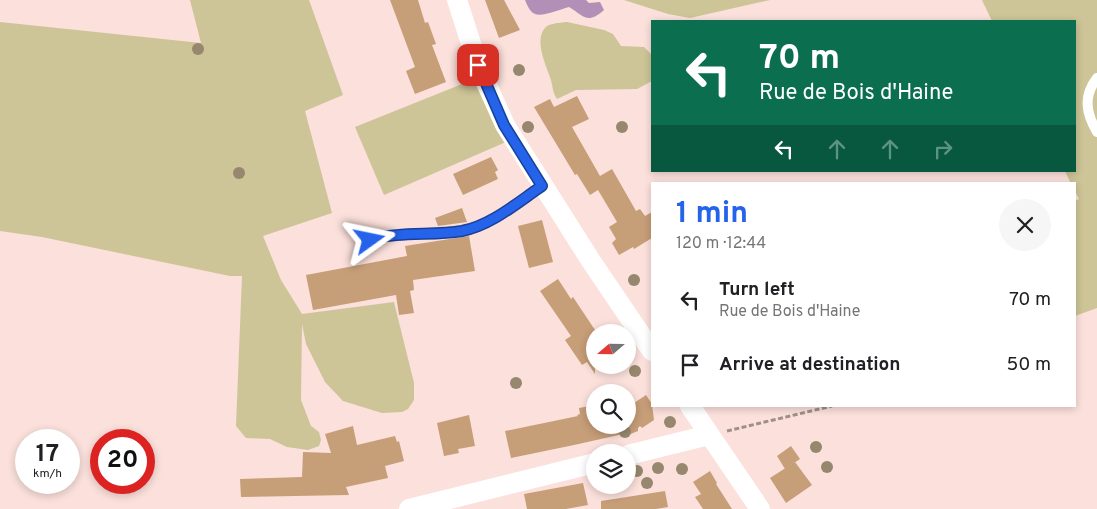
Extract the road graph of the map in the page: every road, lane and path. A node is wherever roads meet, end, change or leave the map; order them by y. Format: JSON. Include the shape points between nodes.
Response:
{"nodes":[{"id":1,"x":457,"y":0,"type":"edge"},
{"id":2,"x":1097,"y":78,"type":"edge"},
{"id":3,"x":1097,"y":132,"type":"edge"},
{"id":4,"x":542,"y":186,"type":"junction"},
{"id":5,"x":370,"y":240,"type":"dead end"},
{"id":6,"x":651,"y":350,"type":"edge"},
{"id":7,"x":691,"y":407,"type":"edge"},
{"id":8,"x":828,"y":407,"type":"edge"},
{"id":9,"x":709,"y":435,"type":"junction"},
{"id":10,"x":636,"y":453,"type":"edge"},
{"id":11,"x":586,"y":465,"type":"edge"},
{"id":12,"x":409,"y":509,"type":"edge"},
{"id":13,"x":760,"y":509,"type":"edge"}],
"edges":[{"from":1,"to":4,"type":"street","via":[[478,65],[498,112]]},
{"from":2,"to":3,"type":"lane","via":[[1092,84],[1087,109]]},
{"from":4,"to":5,"type":"lane","via":[[480,226],[461,231],[386,235]]},
{"from":4,"to":6,"type":"street"},
{"from":7,"to":9,"type":"street"},
{"from":8,"to":9,"type":"path"},
{"from":9,"to":10,"type":"street"},
{"from":9,"to":13,"type":"street"},
{"from":11,"to":12,"type":"street"}]}
